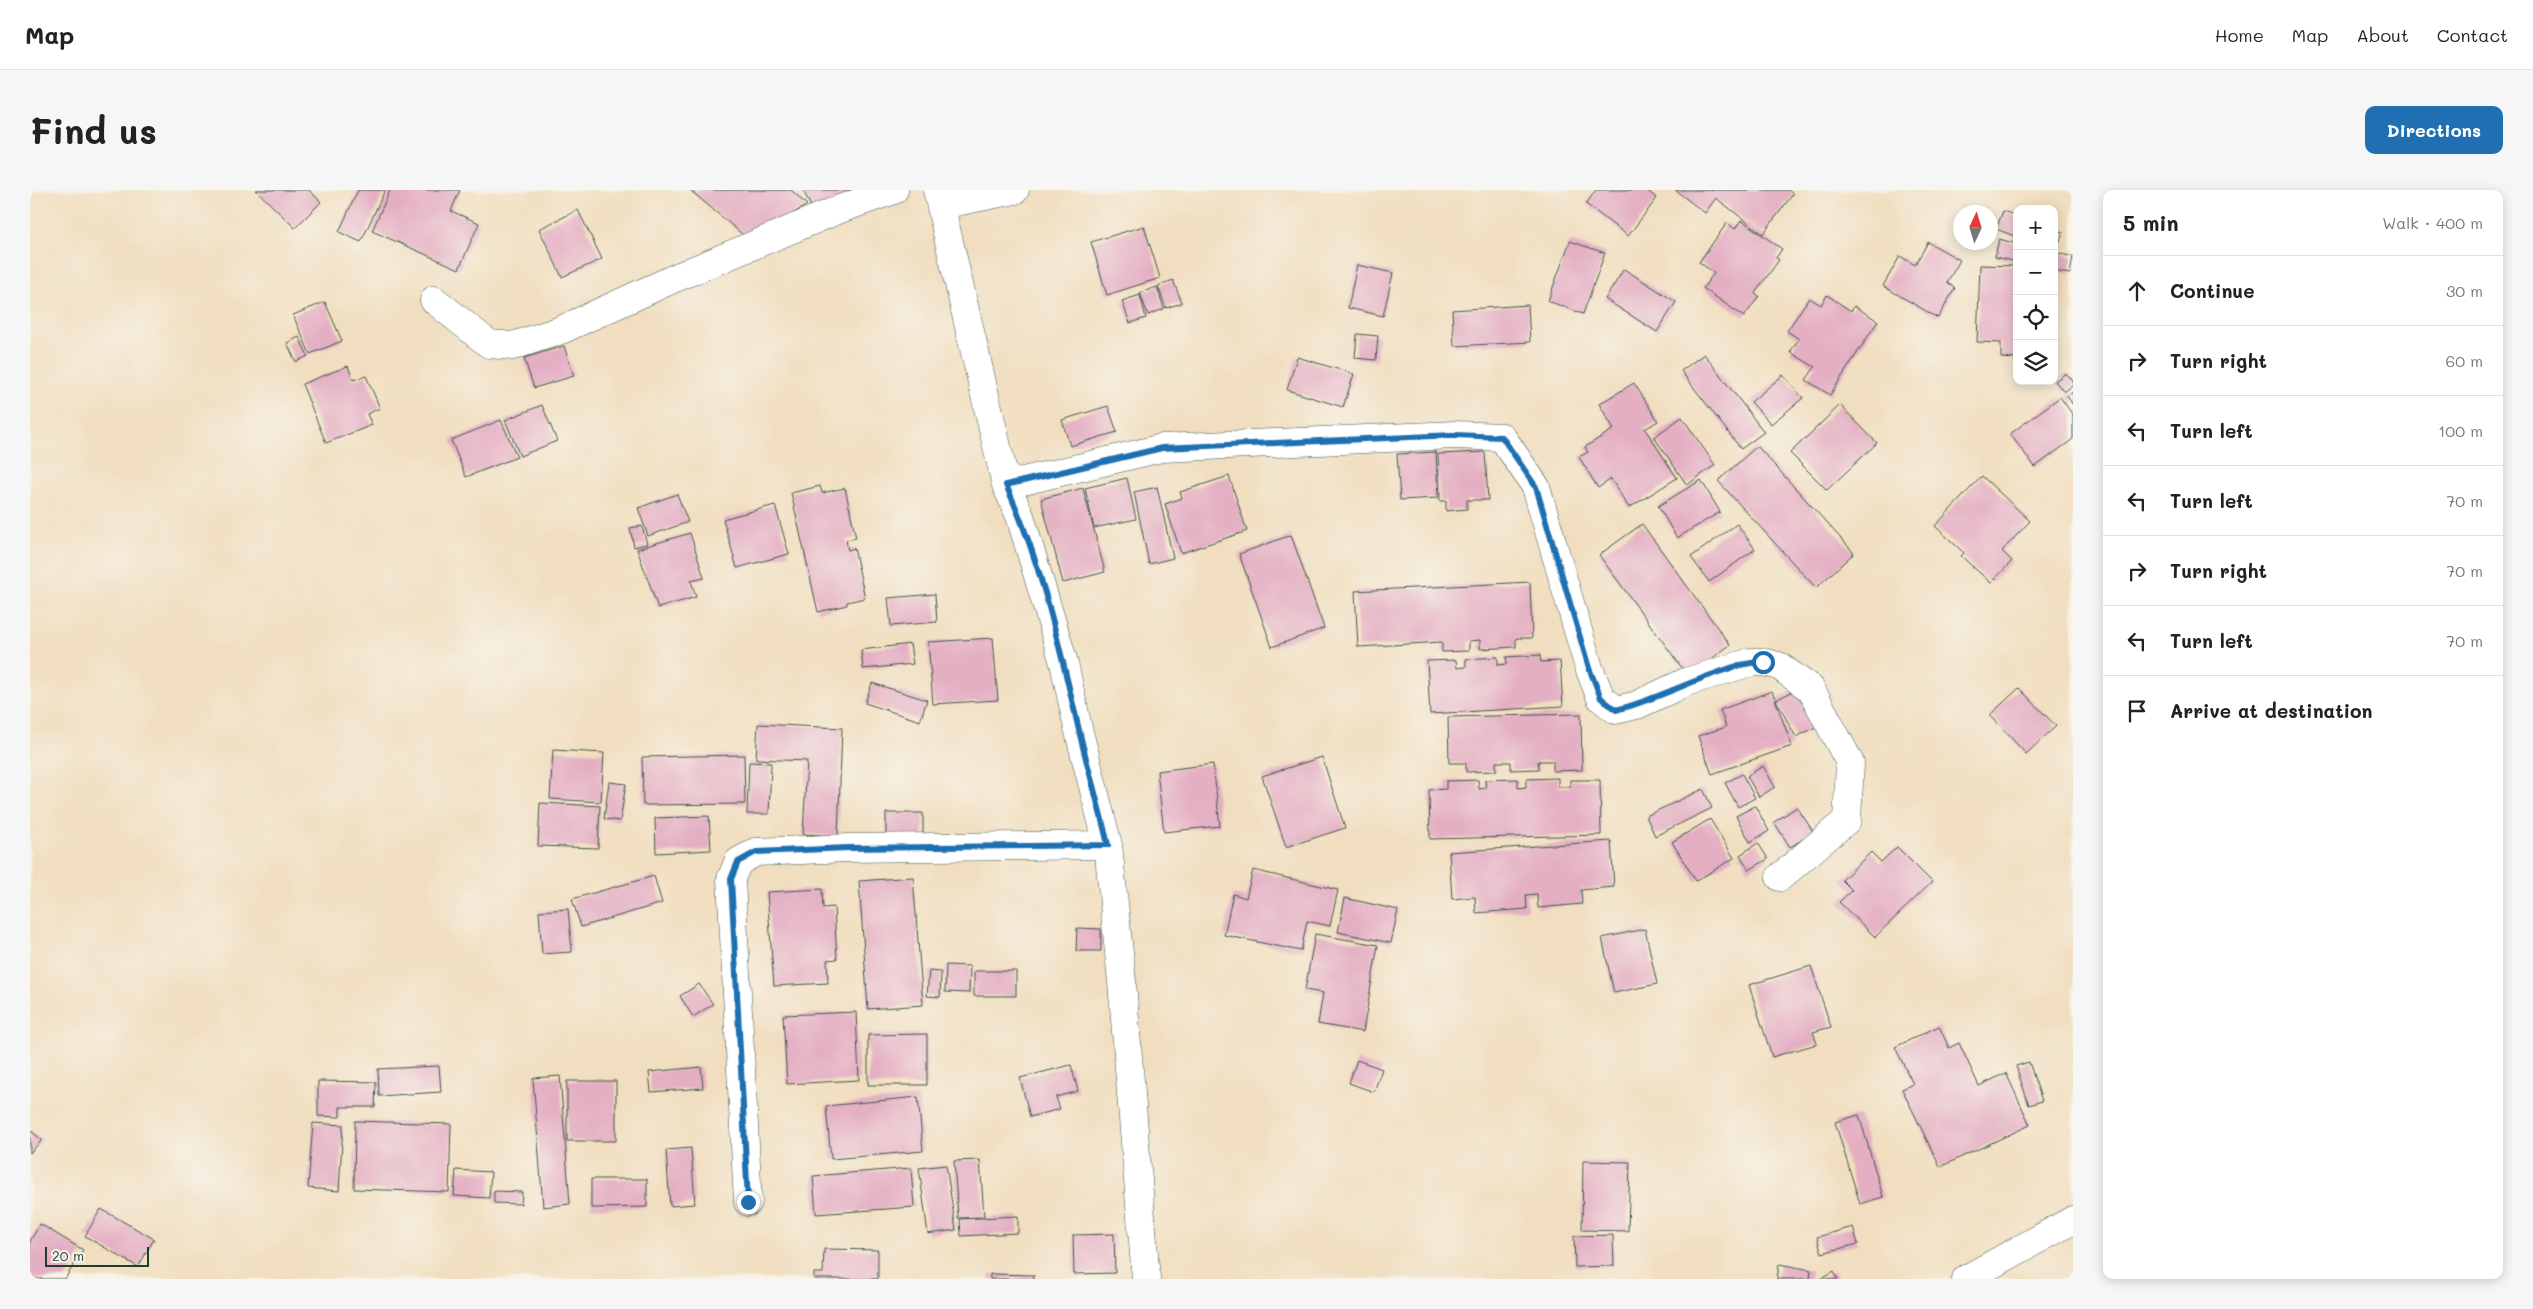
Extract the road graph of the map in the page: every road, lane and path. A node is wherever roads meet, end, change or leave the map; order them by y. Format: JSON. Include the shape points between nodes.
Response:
{"nodes":[{"id":1,"x":894,"y":190,"type":"edge"},
{"id":2,"x":1015,"y":190,"type":"edge"},
{"id":3,"x":939,"y":198,"type":"edge"},
{"id":4,"x":434,"y":300,"type":"dead end"},
{"id":5,"x":1006,"y":485,"type":"junction"},
{"id":6,"x":1108,"y":845,"type":"junction"},
{"id":7,"x":1780,"y":876,"type":"dead end"},
{"id":8,"x":748,"y":1202,"type":"dead end"},
{"id":9,"x":2073,"y":1220,"type":"edge"},
{"id":10,"x":1146,"y":1279,"type":"edge"},
{"id":11,"x":1966,"y":1279,"type":"edge"}],
"edges":[{"from":1,"to":4,"type":"street","via":[[840,209],[560,330],[513,346],[489,344]]},
{"from":2,"to":3,"type":"street"},
{"from":3,"to":5,"type":"street"},
{"from":5,"to":6,"type":"street","via":[[1020,516],[1064,663]]},
{"from":5,"to":7,"type":"street","via":[[1162,448],[1455,435],[1502,437],[1536,487],[1589,668],[1601,698],[1616,710],[1637,705],[1686,682],[1751,662],[1779,666],[1811,689],[1850,763],[1847,820]]},
{"from":6,"to":8,"type":"street","via":[[775,851],[756,852],[738,862],[731,879]]},
{"from":6,"to":10,"type":"street"},
{"from":9,"to":11,"type":"street"}]}
